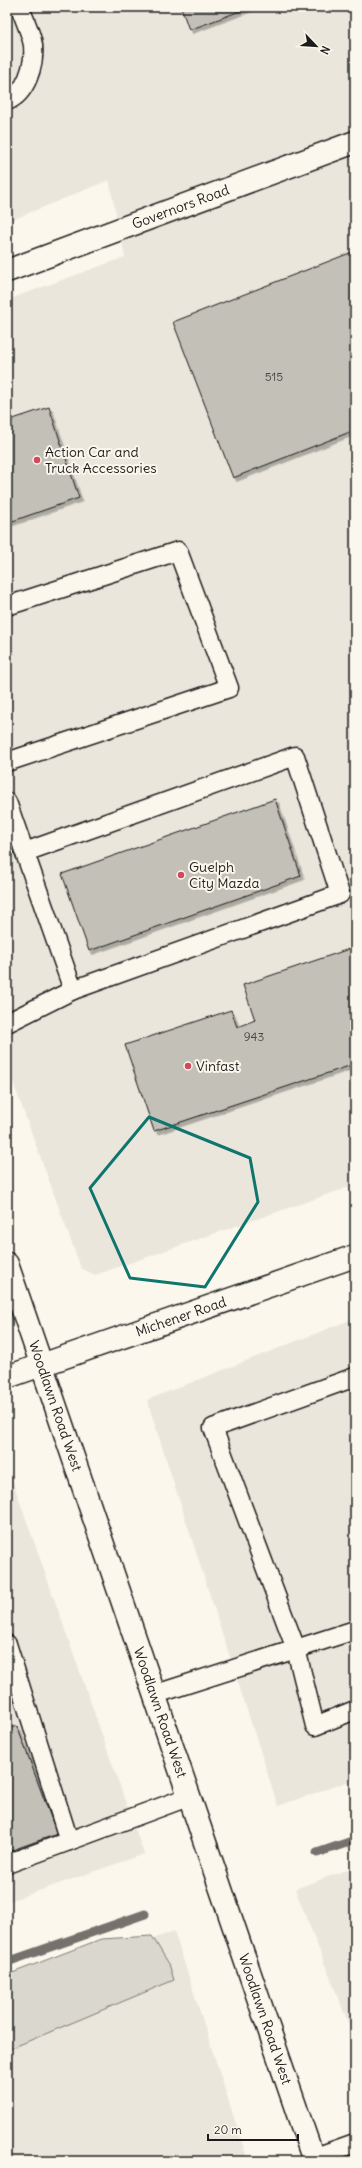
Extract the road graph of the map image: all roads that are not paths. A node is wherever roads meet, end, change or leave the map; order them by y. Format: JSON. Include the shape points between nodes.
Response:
{"nodes":[{"id":1,"x":20,"y":7,"type":"edge"},
{"id":2,"x":7,"y":101,"type":"edge"},
{"id":3,"x":355,"y":142,"type":"edge"},
{"id":4,"x":7,"y":271,"type":"edge"},
{"id":5,"x":7,"y":606,"type":"edge"},
{"id":6,"x":7,"y":762,"type":"edge"},
{"id":7,"x":7,"y":802,"type":"edge"},
{"id":8,"x":25,"y":852,"type":"junction"},
{"id":9,"x":73,"y":990,"type":"junction"},
{"id":10,"x":7,"y":1023,"type":"edge"},
{"id":11,"x":355,"y":1256,"type":"edge"},
{"id":12,"x":7,"y":1264,"type":"edge"},
{"id":13,"x":41,"y":1365,"type":"junction"},
{"id":14,"x":7,"y":1377,"type":"edge"},
{"id":15,"x":355,"y":1377,"type":"edge"},
{"id":16,"x":355,"y":1630,"type":"edge"},
{"id":17,"x":7,"y":1644,"type":"edge"},
{"id":18,"x":296,"y":1649,"type":"junction"},
{"id":19,"x":11,"y":1672,"type":"edge"},
{"id":20,"x":153,"y":1695,"type":"junction"},
{"id":21,"x":355,"y":1710,"type":"edge"},
{"id":22,"x":188,"y":1797,"type":"junction"},
{"id":23,"x":69,"y":1841,"type":"junction"},
{"id":24,"x":7,"y":1864,"type":"edge"},
{"id":25,"x":355,"y":2142,"type":"edge"},
{"id":26,"x":313,"y":2160,"type":"edge"}],
"edges":[{"from":1,"to":2,"type":"lane","via":[[33,46],[29,77],[16,98]]},
{"from":3,"to":4,"type":"main road","name":"Governors Road"},
{"from":5,"to":6,"type":"lane","via":[[178,551],[229,688]]},
{"from":7,"to":8,"type":"lane"},
{"from":8,"to":9,"type":"lane"},
{"from":8,"to":9,"type":"lane","via":[[295,756],[340,894]]},
{"from":9,"to":10,"type":"lane"},
{"from":11,"to":13,"type":"main road","name":"Michener Road"},
{"from":12,"to":13,"type":"main road","name":"Woodlawn Road West"},
{"from":13,"to":14,"type":"main road","name":"Michener Road"},
{"from":13,"to":20,"type":"main road","name":"Woodlawn Road West"},
{"from":15,"to":18,"type":"lane","via":[[213,1428]]},
{"from":16,"to":18,"type":"lane"},
{"from":17,"to":19,"type":"lane"},
{"from":18,"to":20,"type":"lane"},
{"from":18,"to":21,"type":"lane","via":[[315,1726]]},
{"from":19,"to":23,"type":"lane"},
{"from":20,"to":22,"type":"main road","name":"Woodlawn Road West"},
{"from":22,"to":23,"type":"lane"},
{"from":22,"to":26,"type":"main road","name":"Woodlawn Road West"},
{"from":23,"to":24,"type":"lane"},
{"from":25,"to":26,"type":"lane"}]}
